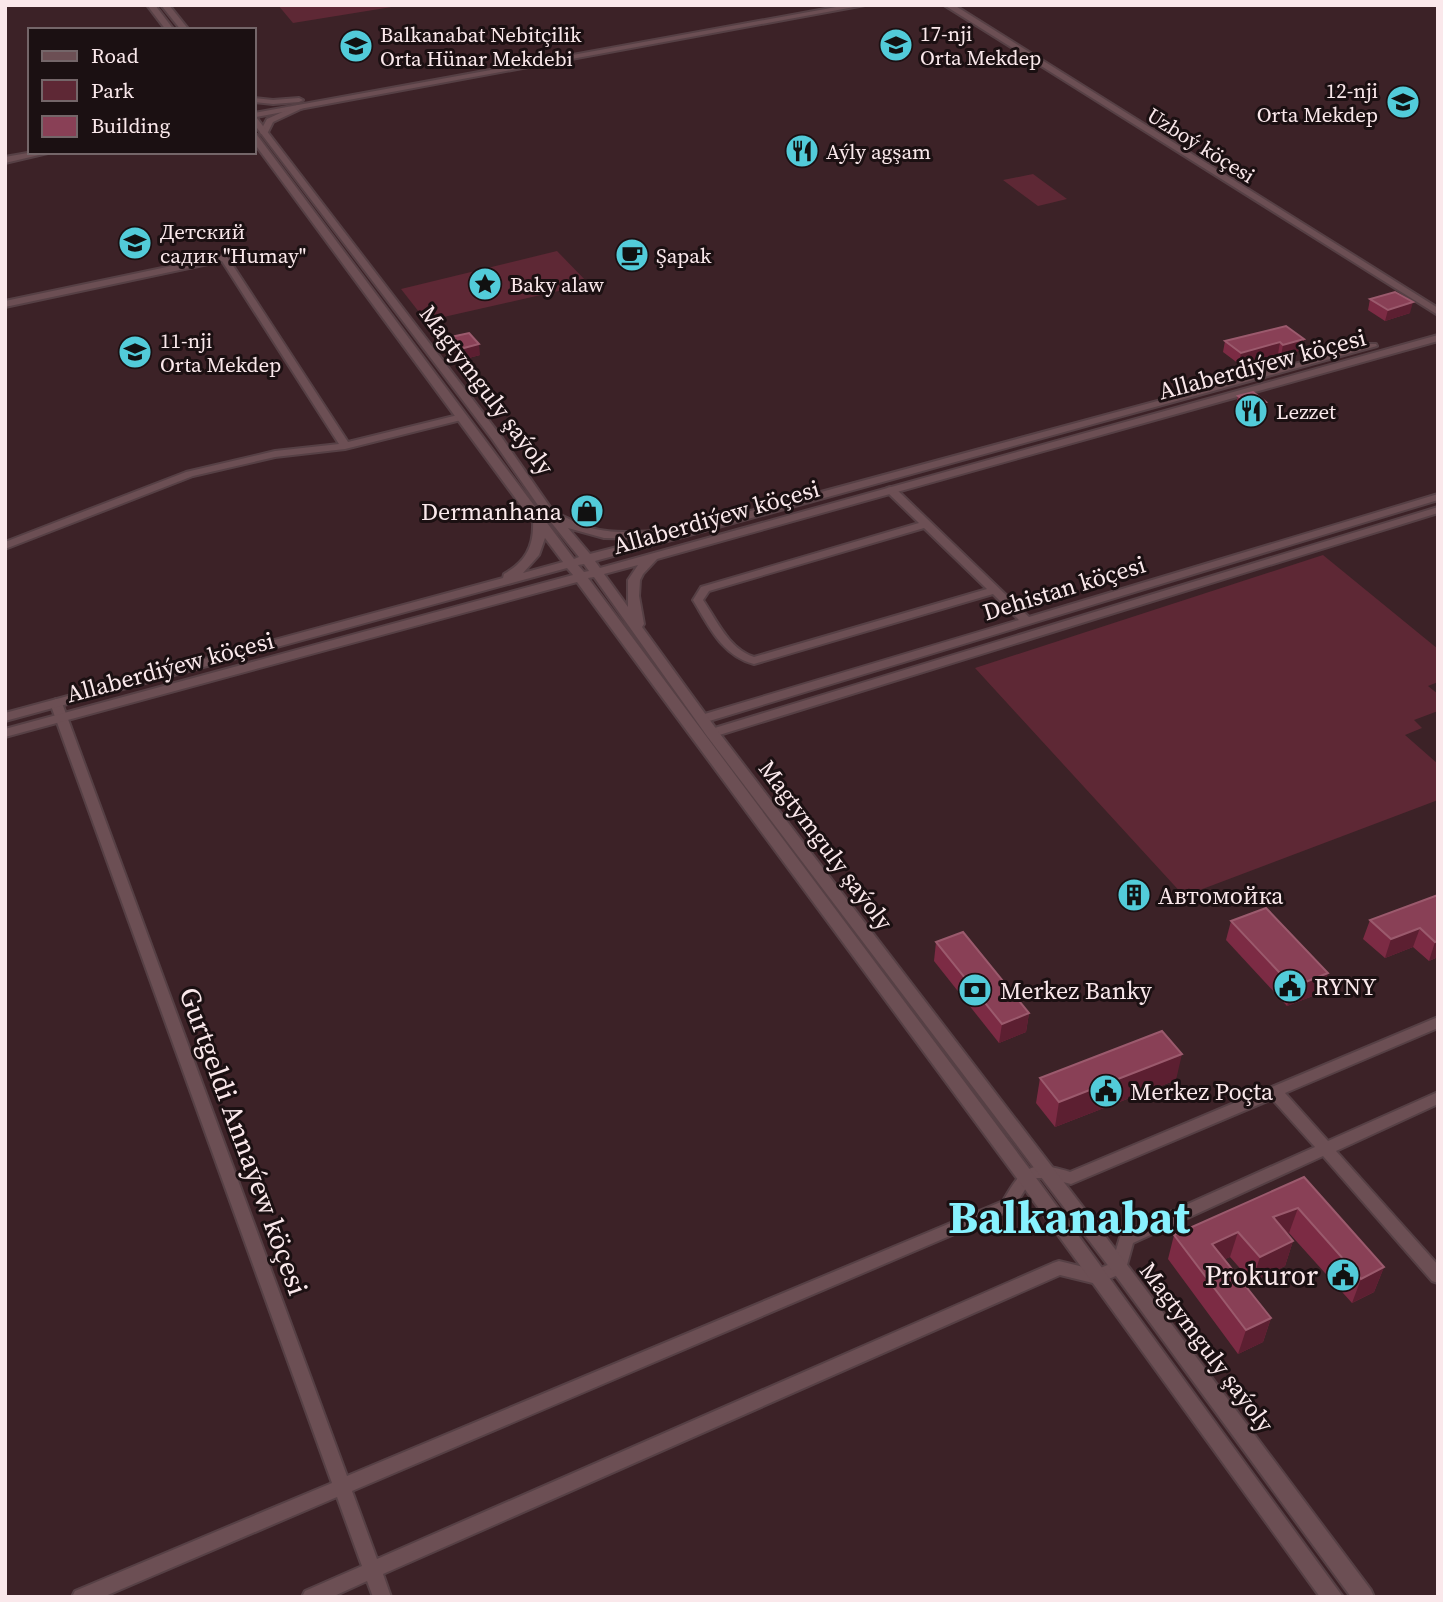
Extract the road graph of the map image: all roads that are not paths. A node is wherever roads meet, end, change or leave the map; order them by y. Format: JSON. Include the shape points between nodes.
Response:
{"nodes":[{"id":1,"x":151,"y":5,"type":"edge"},
{"id":2,"x":166,"y":5,"type":"edge"},
{"id":3,"x":833,"y":5,"type":"edge"},
{"id":4,"x":861,"y":5,"type":"edge"},
{"id":5,"x":948,"y":5,"type":"edge"},
{"id":6,"x":960,"y":5,"type":"edge"},
{"id":7,"x":168,"y":28,"type":"edge"},
{"id":8,"x":183,"y":28,"type":"edge"},
{"id":9,"x":256,"y":100,"type":"edge"},
{"id":10,"x":300,"y":104,"type":"junction"},
{"id":11,"x":256,"y":108,"type":"edge"},
{"id":12,"x":256,"y":116,"type":"edge"},
{"id":13,"x":259,"y":134,"type":"edge"},
{"id":14,"x":28,"y":149,"type":"edge"},
{"id":15,"x":5,"y":153,"type":"edge"},
{"id":16,"x":37,"y":154,"type":"edge"},
{"id":17,"x":5,"y":160,"type":"edge"},
{"id":18,"x":1438,"y":303,"type":"edge"},
{"id":19,"x":5,"y":304,"type":"edge"},
{"id":20,"x":1438,"y":312,"type":"edge"},
{"id":21,"x":1438,"y":329,"type":"edge"},
{"id":22,"x":1438,"y":338,"type":"edge"},
{"id":23,"x":462,"y":417,"type":"junction"},
{"id":24,"x":345,"y":446,"type":"junction"},
{"id":25,"x":891,"y":490,"type":"junction"},
{"id":26,"x":1438,"y":497,"type":"edge"},
{"id":27,"x":1438,"y":510,"type":"edge"},
{"id":28,"x":542,"y":515,"type":"junction"},
{"id":29,"x":713,"y":524,"type":"junction"},
{"id":30,"x":926,"y":524,"type":"junction"},
{"id":31,"x":5,"y":546,"type":"edge"},
{"id":32,"x":664,"y":554,"type":"junction"},
{"id":33,"x":570,"y":565,"type":"junction"},
{"id":34,"x":592,"y":566,"type":"junction"},
{"id":35,"x":580,"y":577,"type":"junction"},
{"id":36,"x":495,"y":584,"type":"junction"},
{"id":37,"x":995,"y":590,"type":"junction"},
{"id":38,"x":1027,"y":621,"type":"junction"},
{"id":39,"x":645,"y":638,"type":"junction"},
{"id":40,"x":56,"y":703,"type":"junction"},
{"id":41,"x":5,"y":717,"type":"edge"},
{"id":42,"x":62,"y":718,"type":"junction"},
{"id":43,"x":702,"y":719,"type":"junction"},
{"id":44,"x":5,"y":733,"type":"edge"},
{"id":45,"x":712,"y":733,"type":"junction"},
{"id":46,"x":1438,"y":1022,"type":"edge"},
{"id":47,"x":1275,"y":1092,"type":"junction"},
{"id":48,"x":1438,"y":1098,"type":"edge"},
{"id":49,"x":1324,"y":1148,"type":"junction"},
{"id":50,"x":1044,"y":1169,"type":"junction"},
{"id":51,"x":1025,"y":1176,"type":"junction"},
{"id":52,"x":1119,"y":1266,"type":"junction"},
{"id":53,"x":1438,"y":1276,"type":"edge"},
{"id":54,"x":1097,"y":1277,"type":"junction"},
{"id":55,"x":343,"y":1486,"type":"junction"},
{"id":56,"x":372,"y":1571,"type":"junction"},
{"id":57,"x":81,"y":1597,"type":"edge"},
{"id":58,"x":312,"y":1597,"type":"edge"},
{"id":59,"x":382,"y":1597,"type":"edge"},
{"id":60,"x":1333,"y":1597,"type":"edge"},
{"id":61,"x":1364,"y":1597,"type":"edge"}],
"edges":[{"from":1,"to":7,"type":"street"},
{"from":2,"to":8,"type":"street"},
{"from":3,"to":10,"type":"street"},
{"from":4,"to":10,"type":"street"},
{"from":5,"to":20,"type":"street","name":"Uzboý köçesi"},
{"from":6,"to":18,"type":"street","name":"Uzboý köçesi"},
{"from":9,"to":10,"type":"street"},
{"from":10,"to":11,"type":"street"},
{"from":10,"to":12,"type":"street"},
{"from":10,"to":13,"type":"street","via":[[270,121]]},
{"from":13,"to":23,"type":"street","name":"Magtymguly şaýoly"},
{"from":13,"to":28,"type":"street","name":"Magtymguly şaýoly","via":[[488,426]]},
{"from":14,"to":15,"type":"street"},
{"from":16,"to":17,"type":"street"},
{"from":19,"to":24,"type":"street","via":[[224,258]]},
{"from":21,"to":29,"type":"street","name":"Allaberdiýew köçesi"},
{"from":22,"to":25,"type":"street","name":"Allaberdiýew köçesi"},
{"from":23,"to":24,"type":"street"},
{"from":23,"to":28,"type":"street","name":"Magtymguly şaýoly"},
{"from":24,"to":31,"type":"street","via":[[275,454],[190,474]]},
{"from":25,"to":30,"type":"street"},
{"from":25,"to":32,"type":"street","name":"Allaberdiýew köçesi"},
{"from":26,"to":38,"type":"street","name":"Dehistan köçesi"},
{"from":27,"to":45,"type":"street","name":"Dehistan köçesi"},
{"from":28,"to":29,"type":"street","via":[[594,534],[662,535]]},
{"from":28,"to":33,"type":"street","name":"Magtymguly şaýoly"},
{"from":28,"to":34,"type":"street","name":"Magtymguly şaýoly"},
{"from":28,"to":36,"type":"street","via":[[535,554],[516,573]]},
{"from":29,"to":34,"type":"street","name":"Allaberdiýew köçesi"},
{"from":30,"to":37,"type":"street"},
{"from":30,"to":37,"type":"street","via":[[705,589],[698,600],[733,651],[742,659],[754,660]]},
{"from":32,"to":34,"type":"street","name":"Allaberdiýew köçesi"},
{"from":32,"to":39,"type":"street","via":[[642,565],[631,587]]},
{"from":33,"to":34,"type":"street","name":"Allaberdiýew köçesi"},
{"from":33,"to":35,"type":"street","name":"Magtymguly şaýoly"},
{"from":33,"to":36,"type":"street","name":"Allaberdiýew köçesi"},
{"from":34,"to":35,"type":"street","name":"Allaberdiýew köçesi"},
{"from":34,"to":39,"type":"street","name":"Magtymguly şaýoly"},
{"from":35,"to":42,"type":"street","name":"Allaberdiýew köçesi"},
{"from":35,"to":51,"type":"street","name":"Magtymguly şaýoly"},
{"from":36,"to":40,"type":"street","name":"Allaberdiýew köçesi"},
{"from":37,"to":38,"type":"street"},
{"from":38,"to":43,"type":"street","name":"Dehistan köçesi"},
{"from":39,"to":43,"type":"street","name":"Magtymguly şaýoly"},
{"from":40,"to":41,"type":"street","name":"Allaberdiýew köçesi"},
{"from":40,"to":42,"type":"street","name":"Gurtgeldi Annaýew köçesi"},
{"from":42,"to":44,"type":"street","name":"Allaberdiýew köçesi"},
{"from":42,"to":55,"type":"street","name":"Gurtgeldi Annaýew köçesi"},
{"from":43,"to":45,"type":"street","name":"Magtymguly şaýoly"},
{"from":45,"to":50,"type":"street","name":"Magtymguly şaýoly"},
{"from":46,"to":47,"type":"street"},
{"from":47,"to":49,"type":"street"},
{"from":47,"to":50,"type":"street","via":[[1072,1178]]},
{"from":48,"to":49,"type":"street"},
{"from":49,"to":52,"type":"street","via":[[1126,1239]]},
{"from":49,"to":53,"type":"street"},
{"from":50,"to":51,"type":"street"},
{"from":50,"to":52,"type":"street","name":"Magtymguly şaýoly"},
{"from":51,"to":54,"type":"street","name":"Magtymguly şaýoly"},
{"from":51,"to":55,"type":"street","via":[[1008,1205]]},
{"from":52,"to":54,"type":"street"},
{"from":52,"to":61,"type":"street","name":"Magtymguly şaýoly"},
{"from":54,"to":56,"type":"street","via":[[1059,1268]]},
{"from":54,"to":60,"type":"street","name":"Magtymguly şaýoly"},
{"from":55,"to":56,"type":"street","name":"Gurtgeldi Annaýew köçesi"},
{"from":55,"to":57,"type":"street"},
{"from":56,"to":58,"type":"street"},
{"from":56,"to":59,"type":"street","name":"Gurtgeldi Annaýew köçesi"}]}
